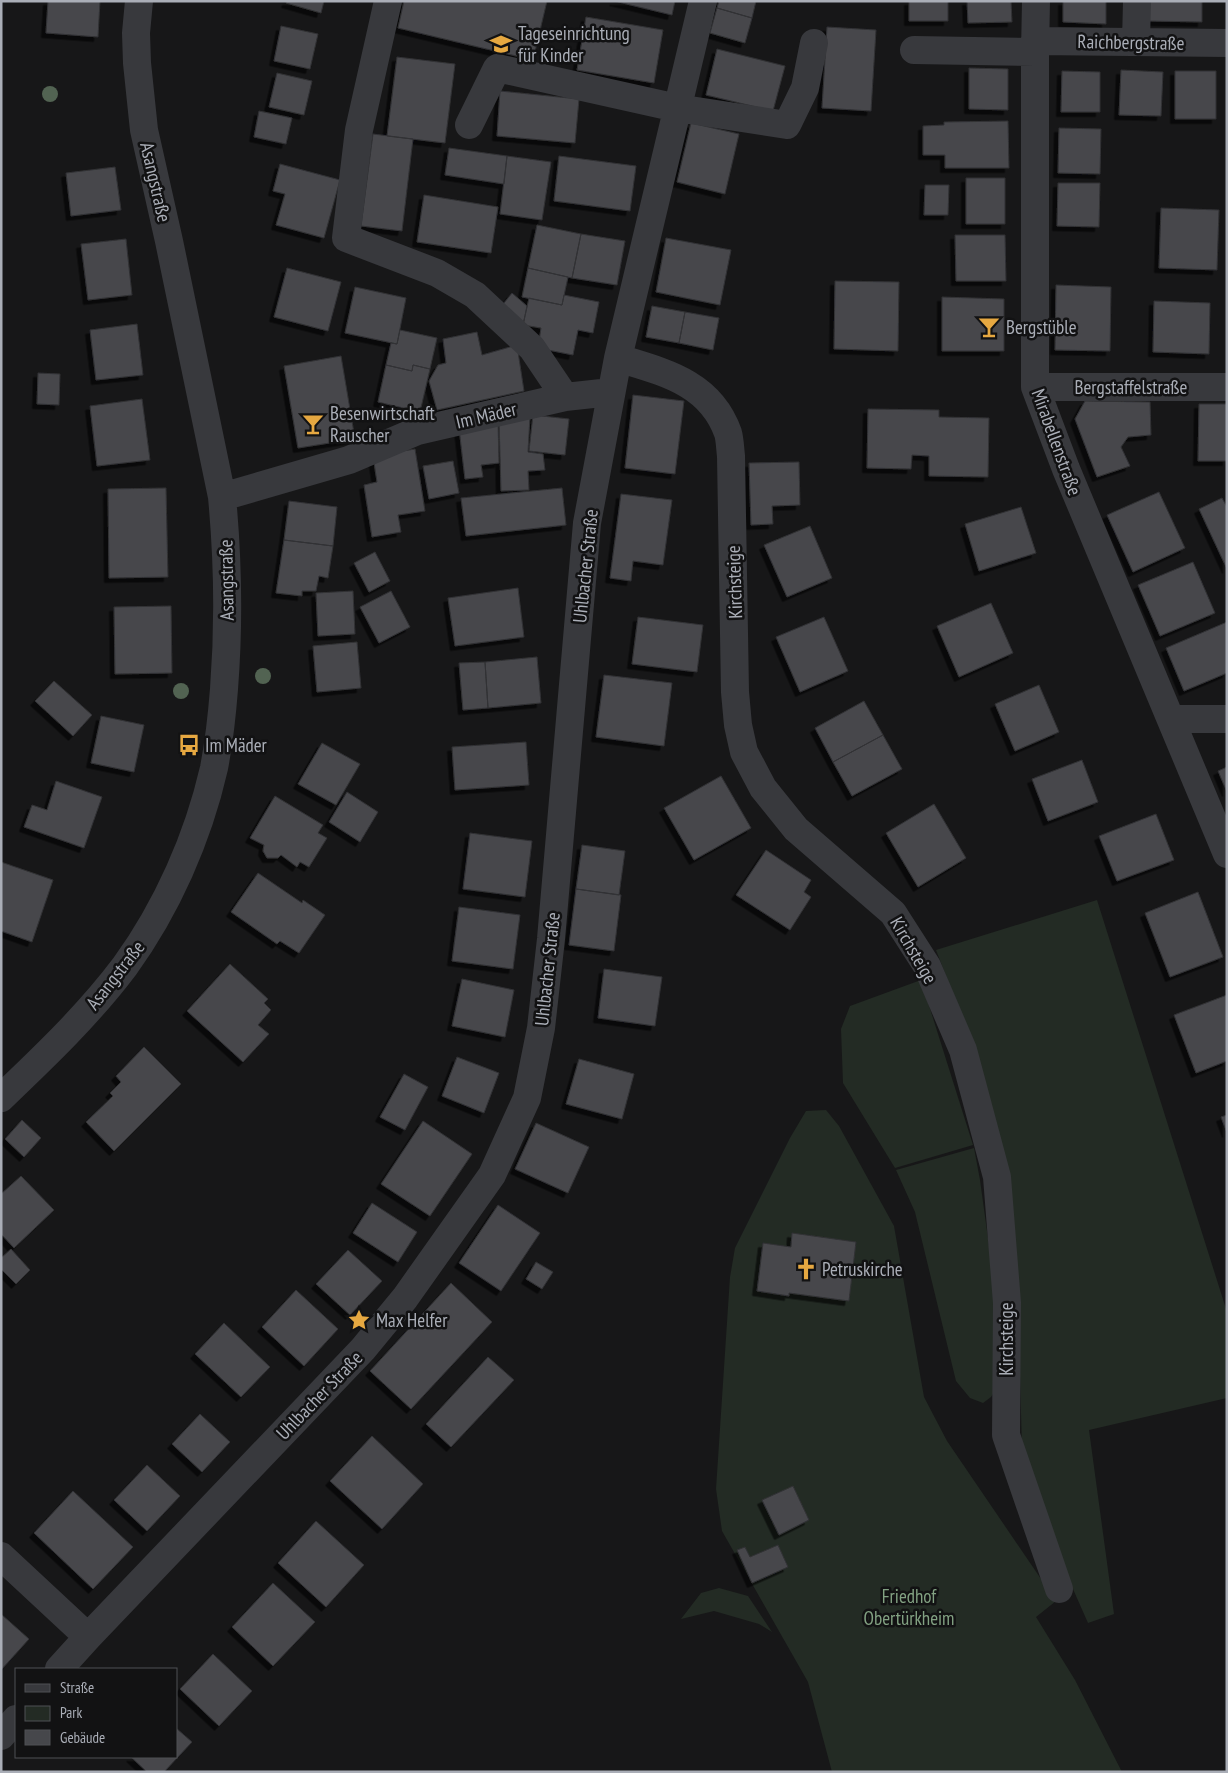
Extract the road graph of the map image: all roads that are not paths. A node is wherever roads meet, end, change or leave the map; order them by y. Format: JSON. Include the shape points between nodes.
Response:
{"nodes":[{"id":1,"x":138,"y":1,"type":"edge"},
{"id":2,"x":388,"y":1,"type":"edge"},
{"id":3,"x":703,"y":1,"type":"edge"},
{"id":4,"x":1036,"y":1,"type":"edge"},
{"id":5,"x":1137,"y":1,"type":"edge"},
{"id":6,"x":1136,"y":42,"type":"junction"},
{"id":7,"x":814,"y":43,"type":"dead end"},
{"id":8,"x":1227,"y":43,"type":"edge"},
{"id":9,"x":1036,"y":46,"type":"junction"},
{"id":10,"x":914,"y":50,"type":"dead end"},
{"id":11,"x":677,"y":108,"type":"junction"},
{"id":12,"x":469,"y":125,"type":"dead end"},
{"id":13,"x":618,"y":358,"type":"junction"},
{"id":14,"x":1035,"y":387,"type":"junction"},
{"id":15,"x":1227,"y":387,"type":"edge"},
{"id":16,"x":612,"y":392,"type":"junction"},
{"id":17,"x":565,"y":397,"type":"junction"},
{"id":18,"x":222,"y":497,"type":"junction"},
{"id":19,"x":1171,"y":719,"type":"junction"},
{"id":20,"x":1227,"y":719,"type":"edge"},
{"id":21,"x":1227,"y":854,"type":"edge"},
{"id":22,"x":1,"y":1098,"type":"edge"},
{"id":23,"x":1,"y":1556,"type":"edge"},
{"id":24,"x":1059,"y":1590,"type":"dead end"},
{"id":25,"x":88,"y":1637,"type":"junction"},
{"id":26,"x":60,"y":1668,"type":"edge"},
{"id":27,"x":15,"y":1720,"type":"edge"},
{"id":28,"x":1,"y":1736,"type":"edge"}],
"edges":[{"from":1,"to":18,"type":"street","name":"Asangstraße","via":[[137,63],[144,130]]},
{"from":2,"to":17,"type":"street","via":[[359,130],[346,238],[437,273],[475,295],[532,348]]},
{"from":3,"to":11,"type":"street","name":"Uhlbacher Straße"},
{"from":4,"to":9,"type":"street","name":"Mirabellenstraße"},
{"from":5,"to":6,"type":"street"},
{"from":6,"to":8,"type":"street","name":"Raichbergstraße"},
{"from":6,"to":9,"type":"street","name":"Raichbergstraße"},
{"from":7,"to":11,"type":"street","via":[[805,88],[787,125]]},
{"from":9,"to":10,"type":"street","name":"Raichbergstraße"},
{"from":9,"to":14,"type":"street","name":"Mirabellenstraße"},
{"from":11,"to":12,"type":"street","via":[[497,68]]},
{"from":11,"to":13,"type":"street","name":"Uhlbacher Straße"},
{"from":13,"to":16,"type":"street","name":"Uhlbacher Straße"},
{"from":13,"to":24,"type":"street","name":"Kirchsteige","via":[[674,376],[705,396],[722,418],[732,456],[735,692],[744,752],[763,788],[796,829],[893,913],[927,966],[962,1050],[997,1177],[1006,1304],[1006,1435]]},
{"from":14,"to":15,"type":"street","name":"Bergstaffelstraße"},
{"from":14,"to":19,"type":"street","name":"Mirabellenstraße"},
{"from":16,"to":17,"type":"street","name":"Im Mäder"},
{"from":16,"to":25,"type":"street","name":"Uhlbacher Straße","via":[[587,523],[551,939],[541,1028],[527,1098],[492,1175],[405,1298],[363,1349]]},
{"from":17,"to":18,"type":"street","name":"Im Mäder","via":[[417,431],[349,460]]},
{"from":18,"to":22,"type":"street","name":"Asangstraße","via":[[227,576],[226,670],[214,767],[197,828],[164,902],[124,966],[78,1021]]},
{"from":19,"to":20,"type":"street"},
{"from":19,"to":21,"type":"street","name":"Mirabellenstraße"},
{"from":23,"to":25,"type":"street"},
{"from":25,"to":26,"type":"street","name":"Uhlbacher Straße"},
{"from":27,"to":28,"type":"street"}]}
